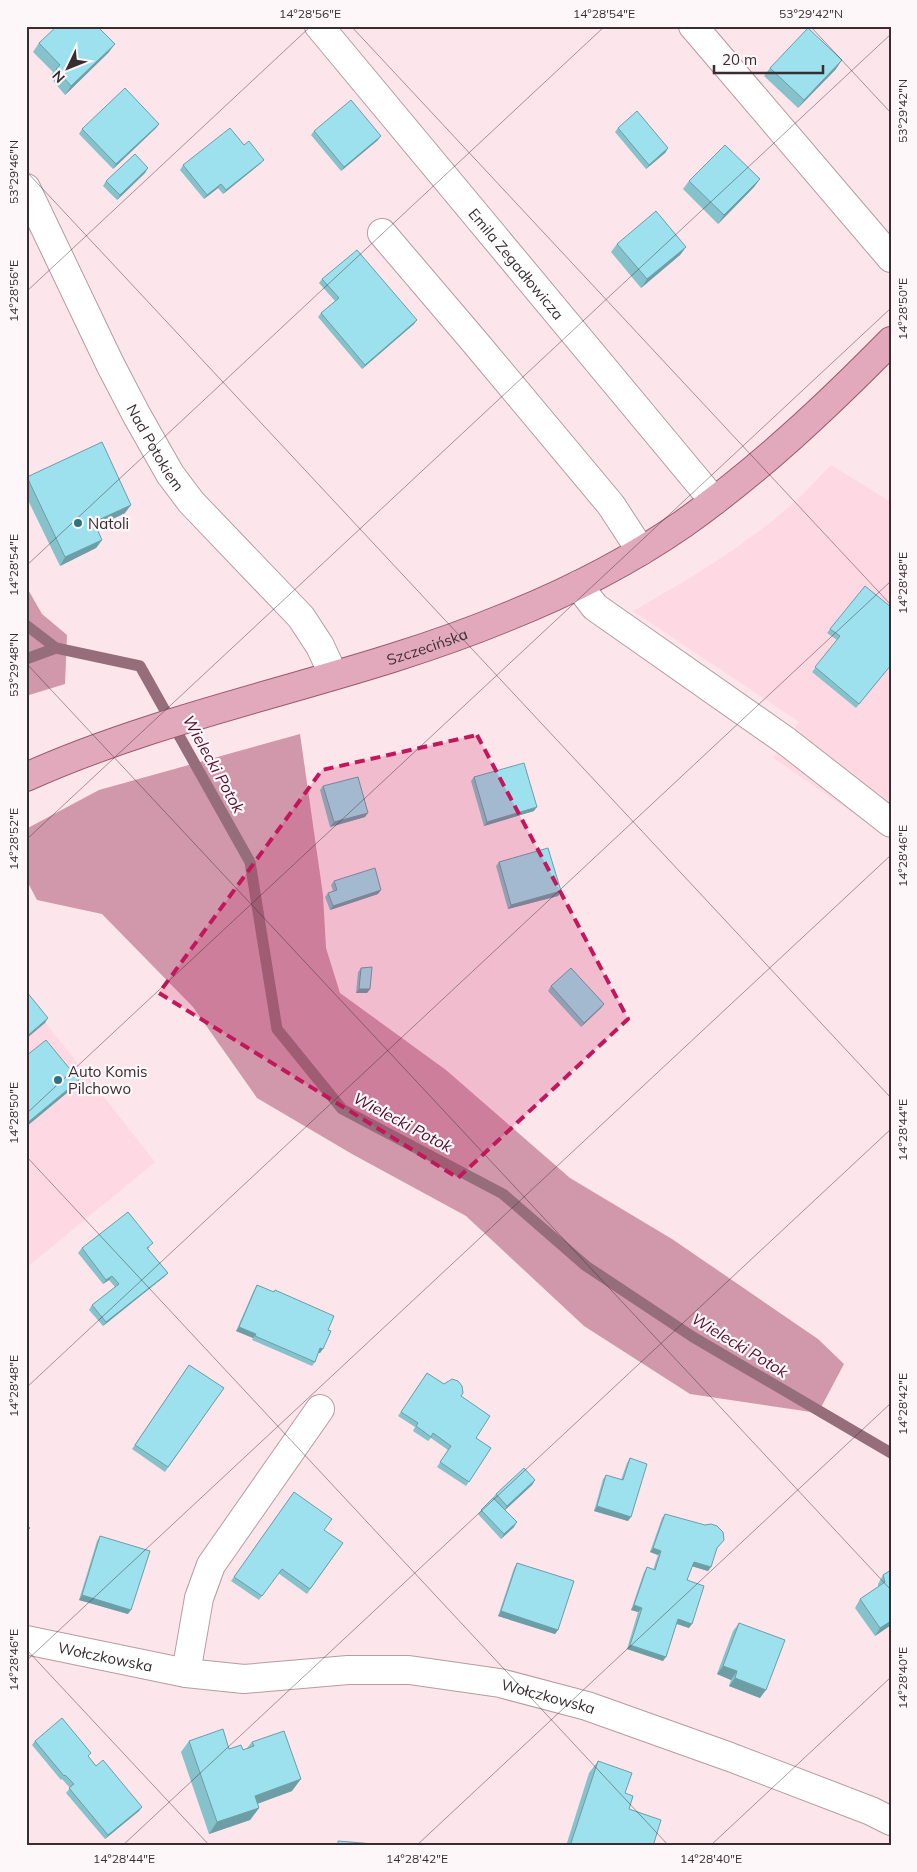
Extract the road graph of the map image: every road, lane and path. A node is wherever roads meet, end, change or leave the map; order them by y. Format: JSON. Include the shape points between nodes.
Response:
{"nodes":[{"id":1,"x":319,"y":26,"type":"edge"},
{"id":2,"x":693,"y":26,"type":"edge"},
{"id":3,"x":26,"y":188,"type":"edge"},
{"id":4,"x":382,"y":233,"type":"dead end"},
{"id":5,"x":891,"y":258,"type":"edge"},
{"id":6,"x":891,"y":341,"type":"edge"},
{"id":7,"x":714,"y":501,"type":"junction"},
{"id":8,"x":640,"y":551,"type":"junction"},
{"id":9,"x":578,"y":585,"type":"junction"},
{"id":10,"x":333,"y":674,"type":"junction"},
{"id":11,"x":26,"y":777,"type":"edge"},
{"id":12,"x":891,"y":823,"type":"edge"},
{"id":13,"x":320,"y":1409,"type":"dead end"},
{"id":14,"x":26,"y":1640,"type":"edge"},
{"id":15,"x":186,"y":1673,"type":"junction"},
{"id":16,"x":891,"y":1821,"type":"edge"}],
"edges":[{"from":1,"to":7,"type":"street","name":"Emila Zegadłowicza"},
{"from":2,"to":5,"type":"street"},
{"from":3,"to":10,"type":"street","name":"Nad Potokiem","via":[[110,364],[170,474],[191,502],[301,617]]},
{"from":4,"to":8,"type":"street","via":[[610,506]]},
{"from":6,"to":7,"type":"main road","name":"Szczecińska","via":[[791,439]]},
{"from":7,"to":8,"type":"main road","name":"Szczecińska"},
{"from":8,"to":9,"type":"main road","name":"Szczecińska"},
{"from":9,"to":10,"type":"main road","name":"Szczecińska","via":[[503,619]]},
{"from":9,"to":12,"type":"street","via":[[594,607],[786,741]]},
{"from":10,"to":11,"type":"main road","name":"Szczecińska","via":[[102,745]]},
{"from":13,"to":15,"type":"street","via":[[211,1565],[199,1598]]},
{"from":14,"to":15,"type":"street","name":"Wołczkowska"},
{"from":15,"to":16,"type":"street","name":"Wołczkowska","via":[[244,1679],[348,1670],[409,1670],[500,1683],[587,1706]]}]}
